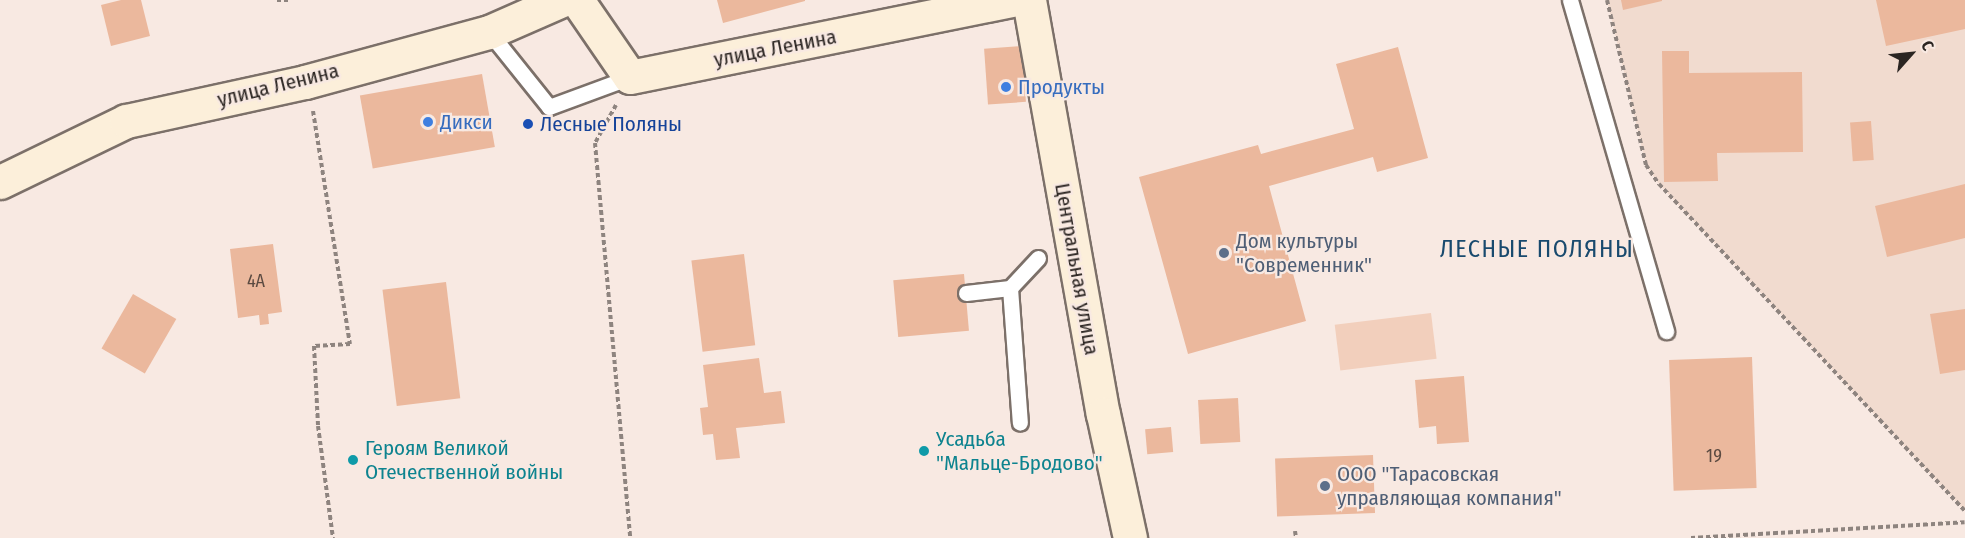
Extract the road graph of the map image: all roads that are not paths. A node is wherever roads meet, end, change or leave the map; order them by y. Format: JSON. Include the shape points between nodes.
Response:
{"nodes":[{"id":1,"x":562,"y":0,"type":"edge"},
{"id":2,"x":577,"y":0,"type":"edge"},
{"id":3,"x":1011,"y":0,"type":"edge"},
{"id":4,"x":1029,"y":0,"type":"edge"},
{"id":5,"x":1570,"y":0,"type":"edge"},
{"id":6,"x":489,"y":32,"type":"junction"},
{"id":7,"x":630,"y":77,"type":"junction"},
{"id":8,"x":0,"y":182,"type":"edge"},
{"id":9,"x":1038,"y":258,"type":"dead end"},
{"id":10,"x":1010,"y":288,"type":"junction"},
{"id":11,"x":966,"y":293,"type":"dead end"},
{"id":12,"x":1666,"y":331,"type":"dead end"},
{"id":13,"x":1020,"y":423,"type":"dead end"},
{"id":14,"x":1130,"y":538,"type":"edge"}],
"edges":[{"from":1,"to":6,"type":"street","name":"улица Ленина"},
{"from":2,"to":7,"type":"street"},
{"from":3,"to":7,"type":"street","name":"улица Ленина"},
{"from":4,"to":14,"type":"street","name":"Центральная улица","via":[[1103,414]]},
{"from":5,"to":12,"type":"lane"},
{"from":6,"to":7,"type":"lane","via":[[549,107]]},
{"from":6,"to":8,"type":"street","name":"улица Ленина","via":[[305,82],[126,121]]},
{"from":9,"to":10,"type":"lane"},
{"from":10,"to":11,"type":"lane"},
{"from":10,"to":13,"type":"lane"}]}
